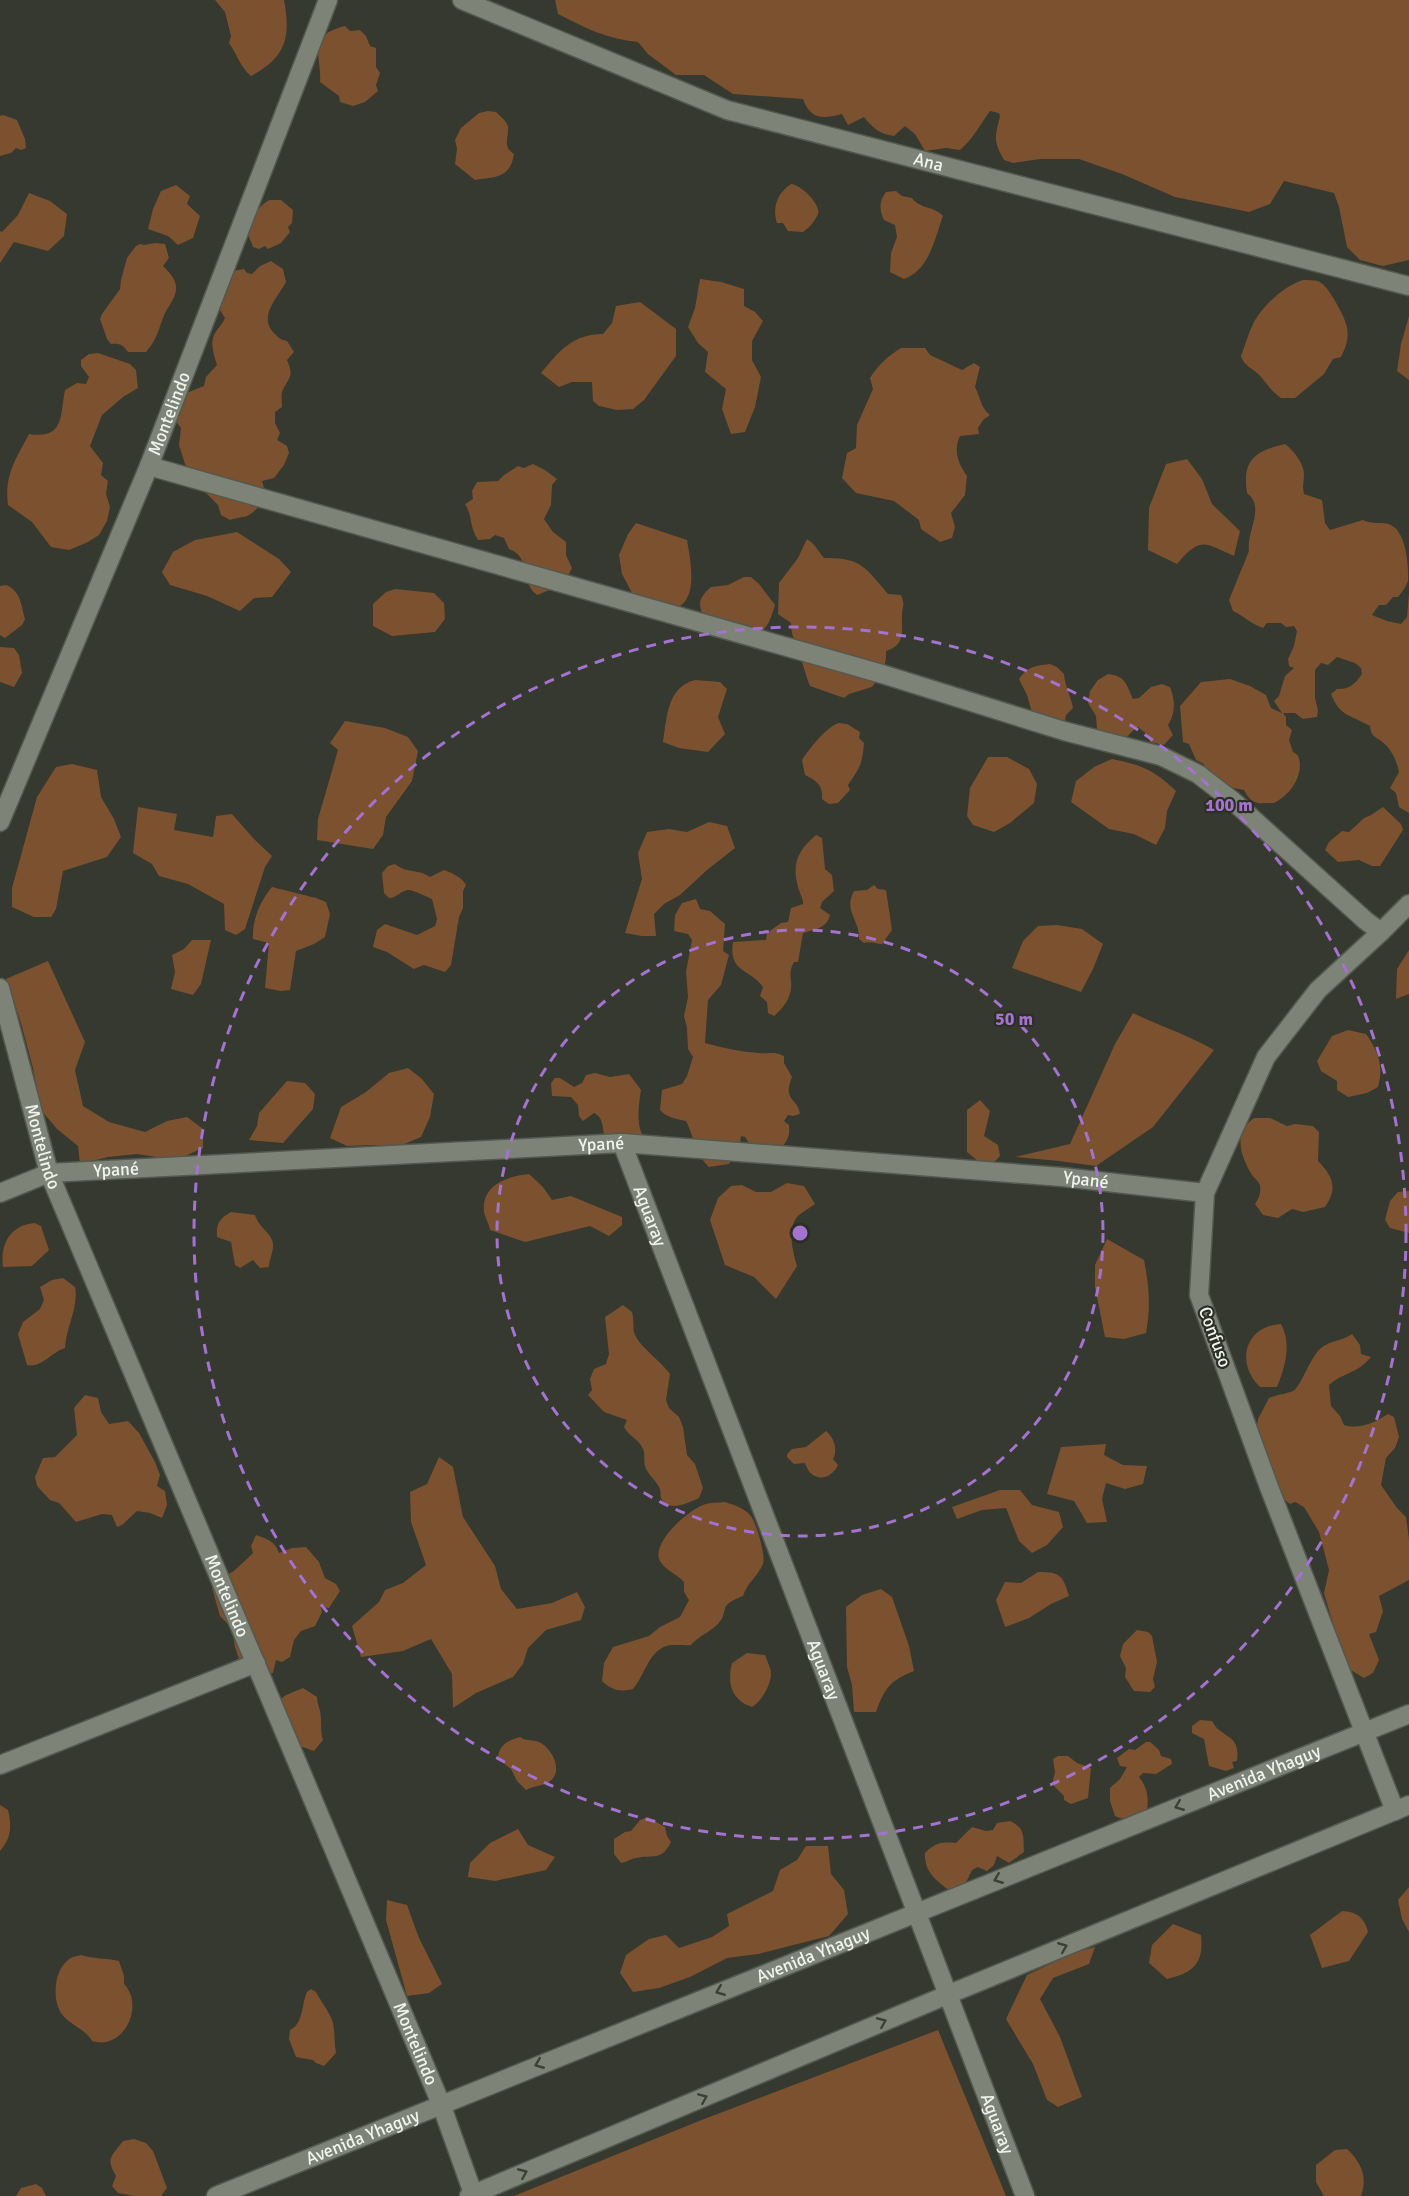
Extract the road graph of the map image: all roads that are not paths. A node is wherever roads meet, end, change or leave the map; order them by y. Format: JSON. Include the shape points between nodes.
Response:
{"nodes":[{"id":1,"x":328,"y":0,"type":"edge"},
{"id":2,"x":462,"y":0,"type":"edge"},
{"id":3,"x":1409,"y":286,"type":"edge"},
{"id":4,"x":150,"y":466,"type":"junction"},
{"id":5,"x":0,"y":822,"type":"edge"},
{"id":6,"x":1409,"y":904,"type":"edge"},
{"id":7,"x":1381,"y":932,"type":"junction"},
{"id":8,"x":0,"y":988,"type":"edge"},
{"id":9,"x":622,"y":1143,"type":"junction"},
{"id":10,"x":49,"y":1173,"type":"junction"},
{"id":11,"x":0,"y":1193,"type":"edge"},
{"id":12,"x":1205,"y":1193,"type":"junction"},
{"id":13,"x":256,"y":1663,"type":"junction"},
{"id":14,"x":1409,"y":1714,"type":"edge"},
{"id":15,"x":1365,"y":1731,"type":"junction"},
{"id":16,"x":0,"y":1766,"type":"edge"},
{"id":17,"x":1402,"y":1808,"type":"edge"},
{"id":18,"x":917,"y":1911,"type":"junction"},
{"id":19,"x":947,"y":1995,"type":"junction"},
{"id":20,"x":441,"y":2104,"type":"junction"},
{"id":21,"x":472,"y":2195,"type":"edge"},
{"id":22,"x":216,"y":2196,"type":"edge"},
{"id":23,"x":1025,"y":2196,"type":"edge"}],
"edges":[{"from":1,"to":4,"type":"street","name":"Montelindo"},
{"from":2,"to":3,"type":"street","name":"Ana","via":[[727,110]]},
{"from":4,"to":5,"type":"street","name":"Montelindo"},
{"from":4,"to":7,"type":"street","via":[[1161,756],[1198,774],[1233,801]]},
{"from":6,"to":7,"type":"street","name":"Confuso"},
{"from":7,"to":12,"type":"street","name":"Confuso","via":[[1318,990],[1266,1057]]},
{"from":8,"to":10,"type":"street","name":"Montelindo"},
{"from":9,"to":10,"type":"street","name":"Ypané"},
{"from":9,"to":12,"type":"street","name":"Ypané","via":[[1062,1177]]},
{"from":9,"to":18,"type":"street","name":"Aguaray"},
{"from":10,"to":11,"type":"street","name":"Ypané"},
{"from":10,"to":13,"type":"street","name":"Montelindo"},
{"from":12,"to":15,"type":"street","name":"Confuso","via":[[1199,1295]]},
{"from":13,"to":16,"type":"street"},
{"from":13,"to":20,"type":"street","name":"Montelindo"},
{"from":14,"to":15,"type":"street","name":"Avenida Yhaguy"},
{"from":15,"to":17,"type":"street","name":"Confuso"},
{"from":15,"to":18,"type":"street","name":"Avenida Yhaguy","one_way":true},
{"from":19,"to":17,"type":"street","one_way":true},
{"from":18,"to":19,"type":"street","name":"Aguaray"},
{"from":18,"to":20,"type":"street","name":"Avenida Yhaguy","one_way":true},
{"from":21,"to":19,"type":"street","one_way":true},
{"from":19,"to":23,"type":"street","name":"Aguaray"},
{"from":20,"to":21,"type":"street","name":"Montelindo"},
{"from":20,"to":22,"type":"street","name":"Avenida Yhaguy"}]}
